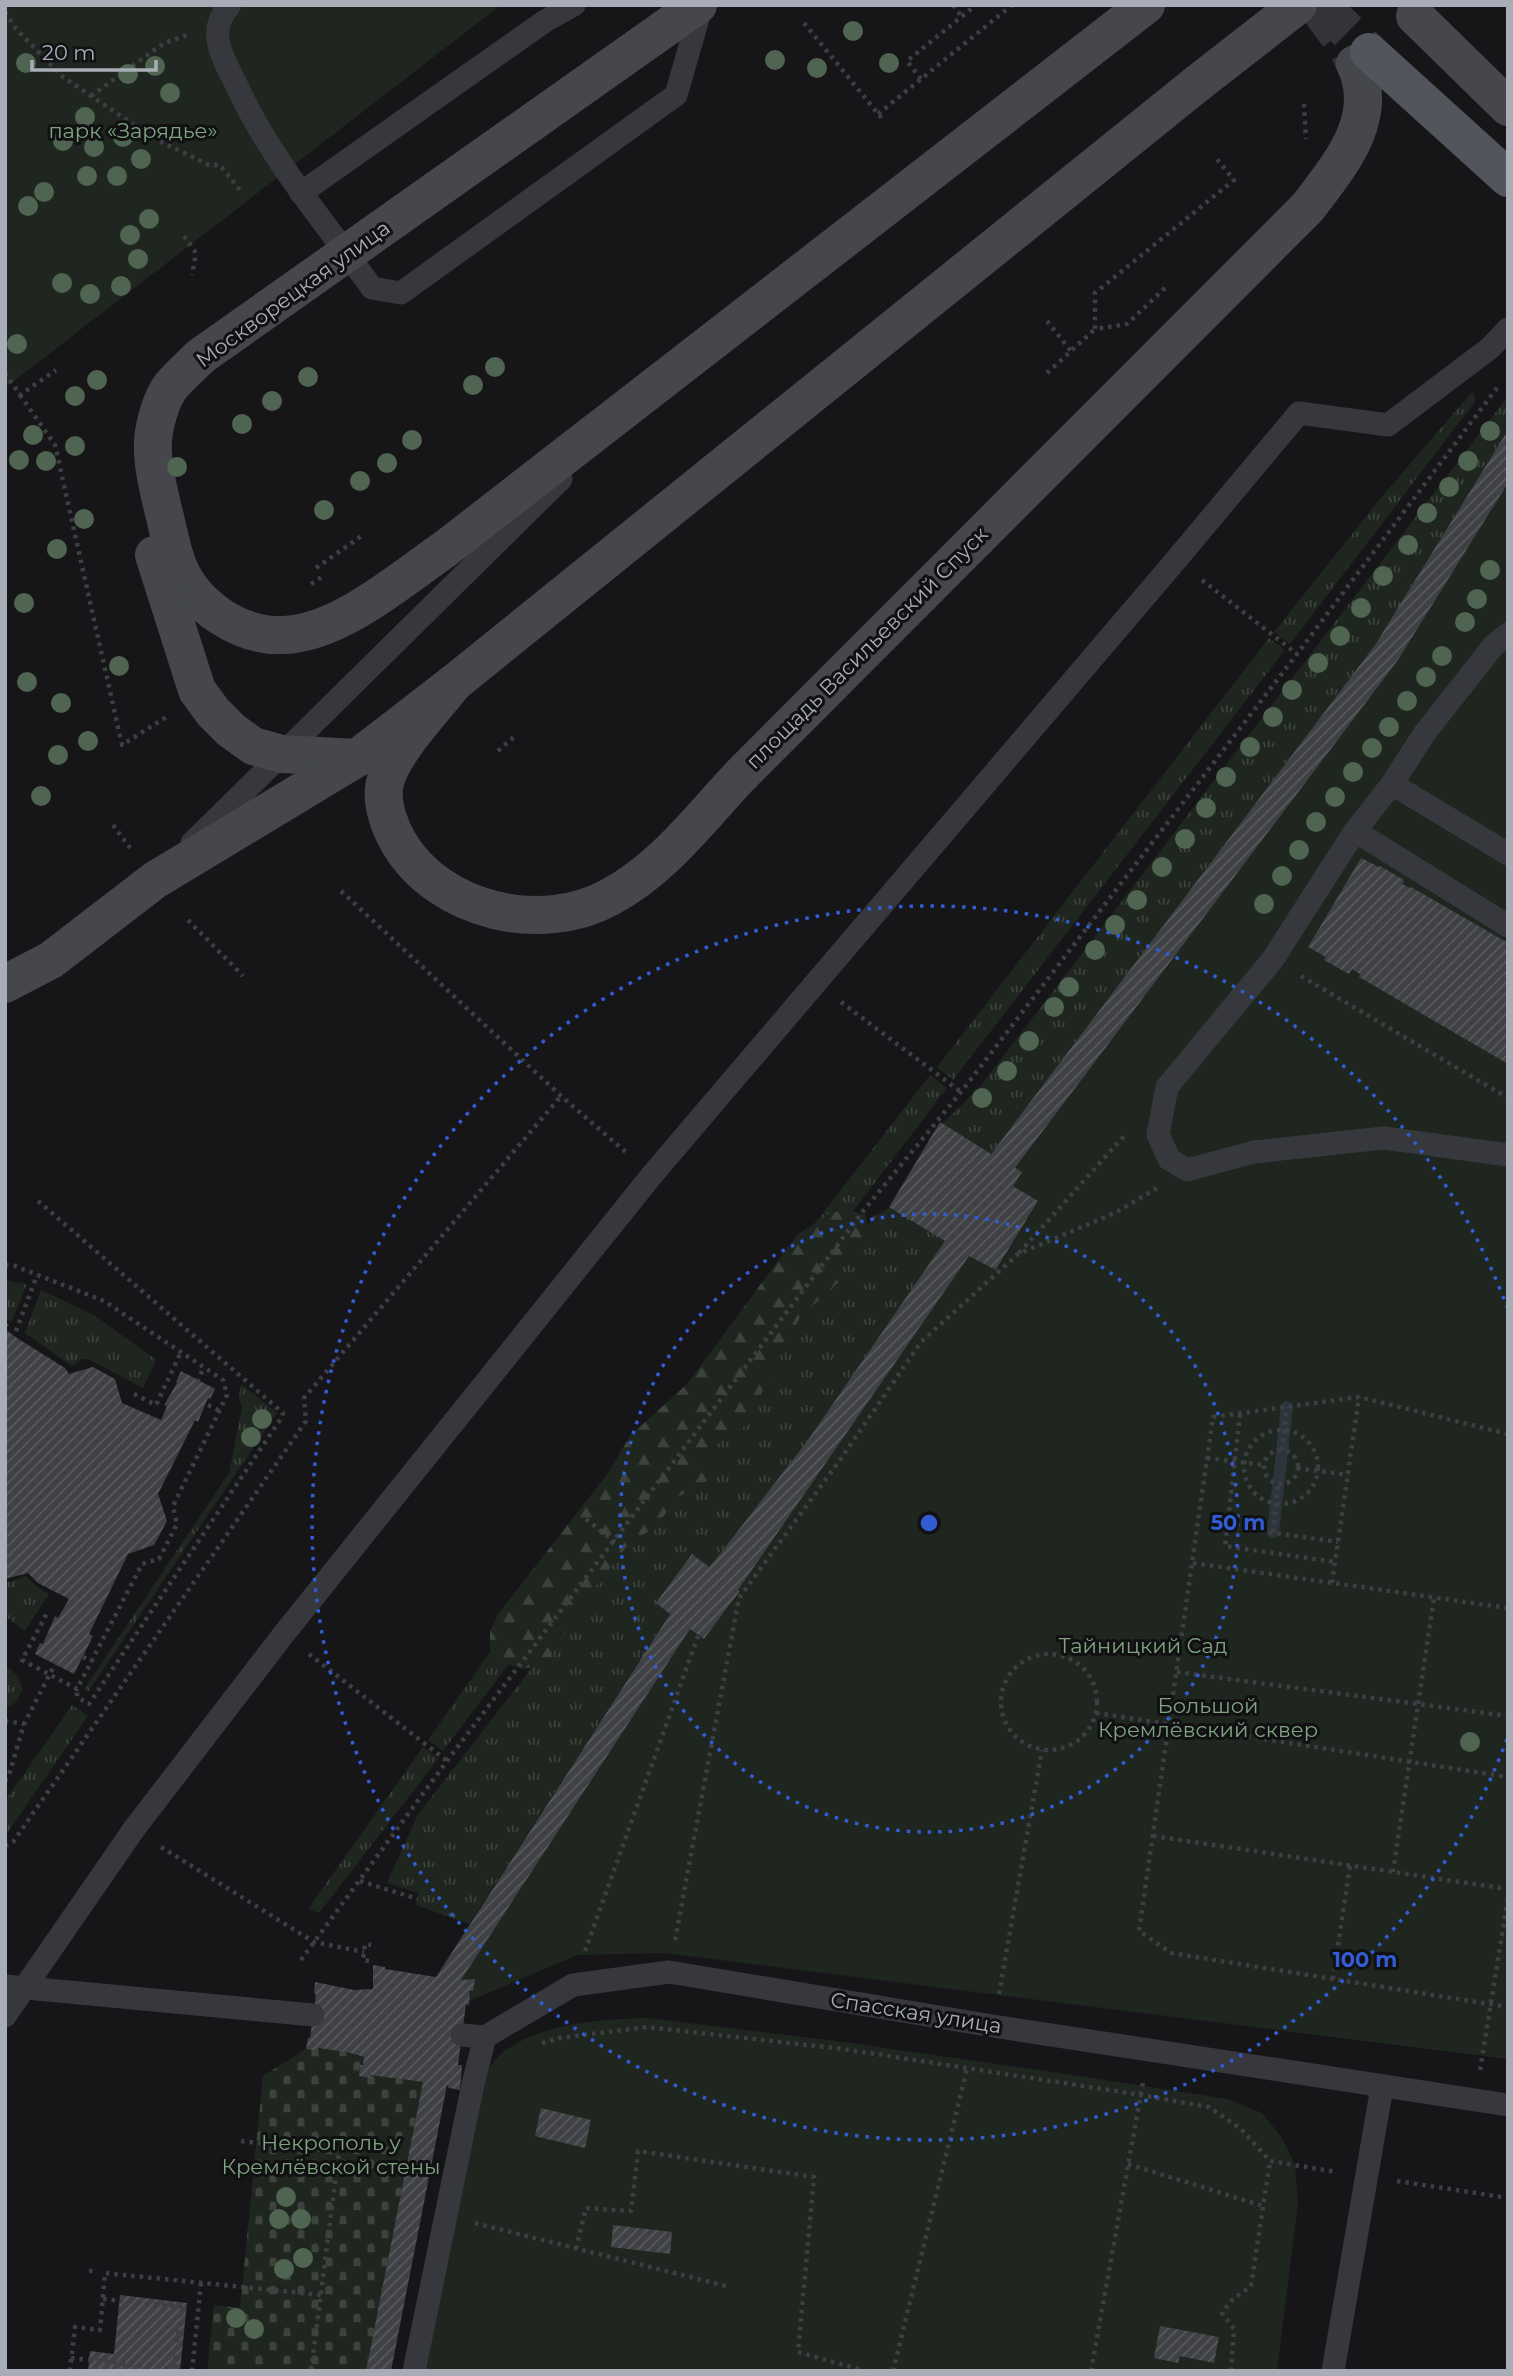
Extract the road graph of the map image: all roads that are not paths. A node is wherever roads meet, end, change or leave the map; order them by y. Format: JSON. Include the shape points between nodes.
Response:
{"nodes":[{"id":1,"x":575,"y":5,"type":"edge"},
{"id":2,"x":652,"y":5,"type":"edge"},
{"id":3,"x":700,"y":5,"type":"edge"},
{"id":4,"x":1298,"y":5,"type":"edge"},
{"id":5,"x":1143,"y":8,"type":"edge"},
{"id":6,"x":224,"y":15,"type":"edge"},
{"id":7,"x":1415,"y":16,"type":"dead end"},
{"id":8,"x":1508,"y":107,"type":"edge"},
{"id":9,"x":1508,"y":178,"type":"edge"},
{"id":10,"x":301,"y":193,"type":"junction"},
{"id":11,"x":339,"y":244,"type":"junction"},
{"id":12,"x":1508,"y":329,"type":"edge"},
{"id":13,"x":717,"y":339,"type":"junction"},
{"id":14,"x":1508,"y":634,"type":"edge"},
{"id":15,"x":454,"y":683,"type":"junction"},
{"id":16,"x":282,"y":754,"type":"junction"},
{"id":17,"x":357,"y":758,"type":"junction"},
{"id":18,"x":1392,"y":784,"type":"junction"},
{"id":19,"x":1355,"y":831,"type":"junction"},
{"id":20,"x":1508,"y":853,"type":"edge"},
{"id":21,"x":145,"y":867,"type":"junction"},
{"id":22,"x":1508,"y":926,"type":"edge"},
{"id":23,"x":51,"y":960,"type":"junction"},
{"id":24,"x":5,"y":984,"type":"edge"},
{"id":25,"x":5,"y":1006,"type":"edge"},
{"id":26,"x":1508,"y":1155,"type":"edge"},
{"id":27,"x":16,"y":1987,"type":"edge"},
{"id":28,"x":313,"y":2015,"type":"dead end"},
{"id":29,"x":5,"y":2016,"type":"edge"},
{"id":30,"x":462,"y":2035,"type":"dead end"},
{"id":31,"x":485,"y":2037,"type":"junction"},
{"id":32,"x":1382,"y":2087,"type":"junction"},
{"id":33,"x":1508,"y":2105,"type":"edge"},
{"id":34,"x":414,"y":2371,"type":"edge"},
{"id":35,"x":1333,"y":2371,"type":"edge"}],
"edges":[{"from":1,"to":10,"type":"lane","via":[[545,21]]},
{"from":2,"to":11,"type":"main road","name":"Москворецкая улица"},
{"from":3,"to":11,"type":"main road","name":"Москворецкая улица"},
{"from":3,"to":11,"type":"lane","via":[[676,95],[401,293],[372,288]]},
{"from":4,"to":15,"type":"main road","bridge":true},
{"from":5,"to":13,"type":"main road","name":"Москворецкая улица"},
{"from":6,"to":10,"type":"lane","via":[[218,39],[222,55],[253,121]]},
{"from":7,"to":8,"type":"main road"},
{"from":9,"to":15,"type":"main road","name":"площадь Васильевский Спуск","via":[[1362,58],[1355,140],[1308,207],[741,775],[652,870],[608,898],[562,915],[514,915],[470,902],[436,885],[406,855],[392,832],[385,804],[388,772]]},
{"from":10,"to":11,"type":"lane"},
{"from":11,"to":13,"type":"main road","name":"Москворецкая улица","via":[[201,356],[170,388],[158,417],[153,440],[156,469],[178,567],[211,609],[250,630],[298,634],[342,617],[380,595]]},
{"from":11,"to":16,"type":"main road","name":"Москворецкая улица","via":[[189,338],[146,383],[128,440],[132,478],[197,690],[213,712],[253,747]]},
{"from":12,"to":27,"type":"lane","via":[[1388,425],[1299,413],[652,1175],[283,1635]]},
{"from":13,"to":16,"type":"lane","via":[[554,485]]},
{"from":14,"to":18,"type":"lane","via":[[1494,645],[1423,734]]},
{"from":15,"to":17,"type":"main road"},
{"from":16,"to":17,"type":"main road","name":"Москворецкая улица"},
{"from":16,"to":21,"type":"lane"},
{"from":17,"to":21,"type":"main road"},
{"from":18,"to":19,"type":"lane"},
{"from":18,"to":20,"type":"lane"},
{"from":19,"to":22,"type":"lane"},
{"from":19,"to":26,"type":"lane","via":[[1273,959],[1167,1087],[1158,1133],[1169,1159],[1187,1170],[1254,1152],[1384,1138]]},
{"from":21,"to":23,"type":"main road"},
{"from":23,"to":24,"type":"main road"},
{"from":23,"to":25,"type":"main road"},
{"from":27,"to":28,"type":"lane"},
{"from":27,"to":29,"type":"lane"},
{"from":30,"to":31,"type":"lane"},
{"from":31,"to":32,"type":"lane","name":"Спасская улица","via":[[573,1985],[669,1972]]},
{"from":31,"to":34,"type":"lane"},
{"from":32,"to":33,"type":"lane","name":"Спасская улица"},
{"from":32,"to":35,"type":"lane"}]}
